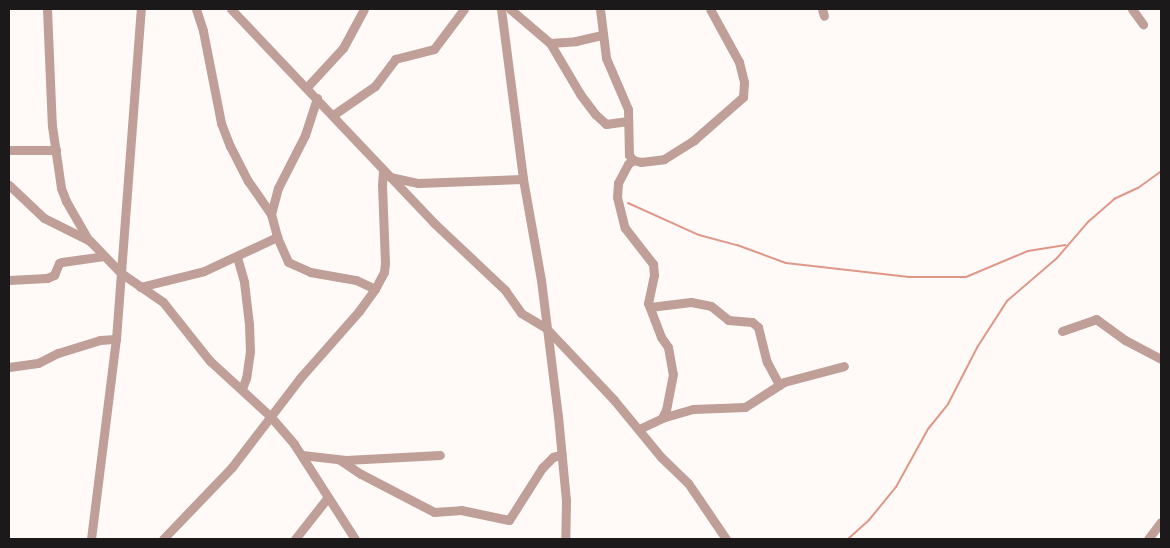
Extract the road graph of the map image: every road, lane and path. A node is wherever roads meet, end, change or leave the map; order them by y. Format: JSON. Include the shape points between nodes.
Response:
{"nodes":[{"id":1,"x":47,"y":9,"type":"edge"},
{"id":2,"x":140,"y":9,"type":"edge"},
{"id":3,"x":196,"y":9,"type":"edge"},
{"id":4,"x":231,"y":9,"type":"edge"},
{"id":5,"x":364,"y":9,"type":"edge"},
{"id":6,"x":464,"y":9,"type":"edge"},
{"id":7,"x":501,"y":9,"type":"edge"},
{"id":8,"x":510,"y":9,"type":"edge"},
{"id":9,"x":600,"y":9,"type":"edge"},
{"id":10,"x":710,"y":9,"type":"edge"},
{"id":11,"x":1132,"y":9,"type":"edge"},
{"id":12,"x":1143,"y":24,"type":"dead end"},
{"id":13,"x":602,"y":35,"type":"junction"},
{"id":14,"x":550,"y":43,"type":"junction"},
{"id":15,"x":307,"y":87,"type":"junction"},
{"id":16,"x":317,"y":98,"type":"junction"},
{"id":17,"x":333,"y":115,"type":"junction"},
{"id":18,"x":628,"y":122,"type":"junction"},
{"id":19,"x":9,"y":150,"type":"edge"},
{"id":20,"x":56,"y":150,"type":"junction"},
{"id":21,"x":633,"y":160,"type":"junction"},
{"id":22,"x":386,"y":173,"type":"junction"},
{"id":23,"x":523,"y":179,"type":"junction"},
{"id":24,"x":9,"y":185,"type":"edge"},
{"id":25,"x":271,"y":214,"type":"junction"},
{"id":26,"x":277,"y":237,"type":"junction"},
{"id":27,"x":90,"y":241,"type":"junction"},
{"id":28,"x":104,"y":256,"type":"junction"},
{"id":29,"x":237,"y":257,"type":"junction"},
{"id":30,"x":121,"y":273,"type":"junction"},
{"id":31,"x":9,"y":280,"type":"edge"},
{"id":32,"x":140,"y":287,"type":"junction"},
{"id":33,"x":375,"y":289,"type":"junction"},
{"id":34,"x":650,"y":307,"type":"junction"},
{"id":35,"x":546,"y":328,"type":"junction"},
{"id":36,"x":1062,"y":331,"type":"dead end"},
{"id":37,"x":116,"y":339,"type":"junction"},
{"id":38,"x":1161,"y":359,"type":"edge"},
{"id":39,"x":844,"y":366,"type":"dead end"},
{"id":40,"x":9,"y":368,"type":"edge"},
{"id":41,"x":779,"y":385,"type":"junction"},
{"id":42,"x":242,"y":389,"type":"junction"},
{"id":43,"x":270,"y":416,"type":"junction"},
{"id":44,"x":662,"y":418,"type":"junction"},
{"id":45,"x":639,"y":429,"type":"junction"},
{"id":46,"x":440,"y":454,"type":"dead end"},
{"id":47,"x":562,"y":454,"type":"junction"},
{"id":48,"x":302,"y":455,"type":"junction"},
{"id":49,"x":340,"y":460,"type":"junction"},
{"id":50,"x":328,"y":497,"type":"junction"},
{"id":51,"x":1161,"y":522,"type":"edge"},
{"id":52,"x":91,"y":539,"type":"edge"},
{"id":53,"x":163,"y":539,"type":"edge"},
{"id":54,"x":294,"y":539,"type":"edge"},
{"id":55,"x":355,"y":539,"type":"edge"},
{"id":56,"x":565,"y":539,"type":"edge"},
{"id":57,"x":726,"y":539,"type":"edge"},
{"id":58,"x":1148,"y":539,"type":"edge"}],
"edges":[{"from":1,"to":20,"type":"street"},
{"from":2,"to":30,"type":"street"},
{"from":3,"to":25,"type":"street","via":[[221,123],[248,181]]},
{"from":4,"to":15,"type":"street"},
{"from":5,"to":15,"type":"street","via":[[342,48]]},
{"from":6,"to":17,"type":"street","via":[[434,49],[395,59],[375,86]]},
{"from":7,"to":23,"type":"street"},
{"from":8,"to":14,"type":"street"},
{"from":9,"to":13,"type":"street"},
{"from":10,"to":21,"type":"street","via":[[739,62],[744,97],[708,129],[664,159]]},
{"from":11,"to":12,"type":"street"},
{"from":13,"to":14,"type":"street"},
{"from":13,"to":18,"type":"street","via":[[606,58],[628,109]]},
{"from":14,"to":18,"type":"street","via":[[595,114],[606,124]]},
{"from":15,"to":16,"type":"street"},
{"from":16,"to":17,"type":"street"},
{"from":16,"to":25,"type":"street","via":[[305,135],[278,188]]},
{"from":17,"to":22,"type":"street"},
{"from":18,"to":21,"type":"street","via":[[628,151]]},
{"from":19,"to":20,"type":"street"},
{"from":20,"to":27,"type":"street","via":[[66,201]]},
{"from":21,"to":34,"type":"street","via":[[618,183],[617,197],[624,228],[653,264],[654,275],[648,296]]},
{"from":22,"to":23,"type":"street","via":[[418,183]]},
{"from":22,"to":33,"type":"street","via":[[382,201],[385,263]]},
{"from":22,"to":35,"type":"street","via":[[505,290],[525,317]]},
{"from":23,"to":35,"type":"street"},
{"from":24,"to":27,"type":"street","via":[[44,218]]},
{"from":25,"to":26,"type":"street"},
{"from":26,"to":29,"type":"street"},
{"from":26,"to":33,"type":"street","via":[[288,262],[310,272],[356,280]]},
{"from":27,"to":28,"type":"street"},
{"from":28,"to":30,"type":"street"},
{"from":28,"to":31,"type":"street","via":[[59,263],[54,275],[46,278]]},
{"from":29,"to":32,"type":"street","via":[[204,271]]},
{"from":29,"to":42,"type":"street","via":[[249,324],[250,351]]},
{"from":30,"to":32,"type":"street"},
{"from":30,"to":37,"type":"street"},
{"from":32,"to":42,"type":"street","via":[[164,302],[210,361]]},
{"from":33,"to":43,"type":"street"},
{"from":34,"to":41,"type":"street","via":[[679,302],[704,304],[728,320],[755,324]]},
{"from":34,"to":44,"type":"street","via":[[668,347],[672,366],[667,406]]},
{"from":35,"to":45,"type":"street"},
{"from":35,"to":47,"type":"street"},
{"from":36,"to":38,"type":"street","via":[[1096,319],[1125,340]]},
{"from":37,"to":40,"type":"street","via":[[93,342],[38,362]]},
{"from":37,"to":52,"type":"street"},
{"from":39,"to":41,"type":"street"},
{"from":41,"to":44,"type":"street","via":[[745,407],[693,409]]},
{"from":42,"to":43,"type":"street"},
{"from":43,"to":48,"type":"street"},
{"from":43,"to":53,"type":"street","via":[[232,467]]},
{"from":44,"to":45,"type":"street"},
{"from":45,"to":57,"type":"street","via":[[661,457],[688,483]]},
{"from":46,"to":49,"type":"street"},
{"from":47,"to":49,"type":"street","via":[[554,456],[542,468],[509,520],[461,510],[434,512]]},
{"from":47,"to":56,"type":"street"},
{"from":48,"to":49,"type":"street"},
{"from":48,"to":50,"type":"street"},
{"from":50,"to":54,"type":"street"},
{"from":50,"to":55,"type":"street"},
{"from":51,"to":58,"type":"street"}]}
